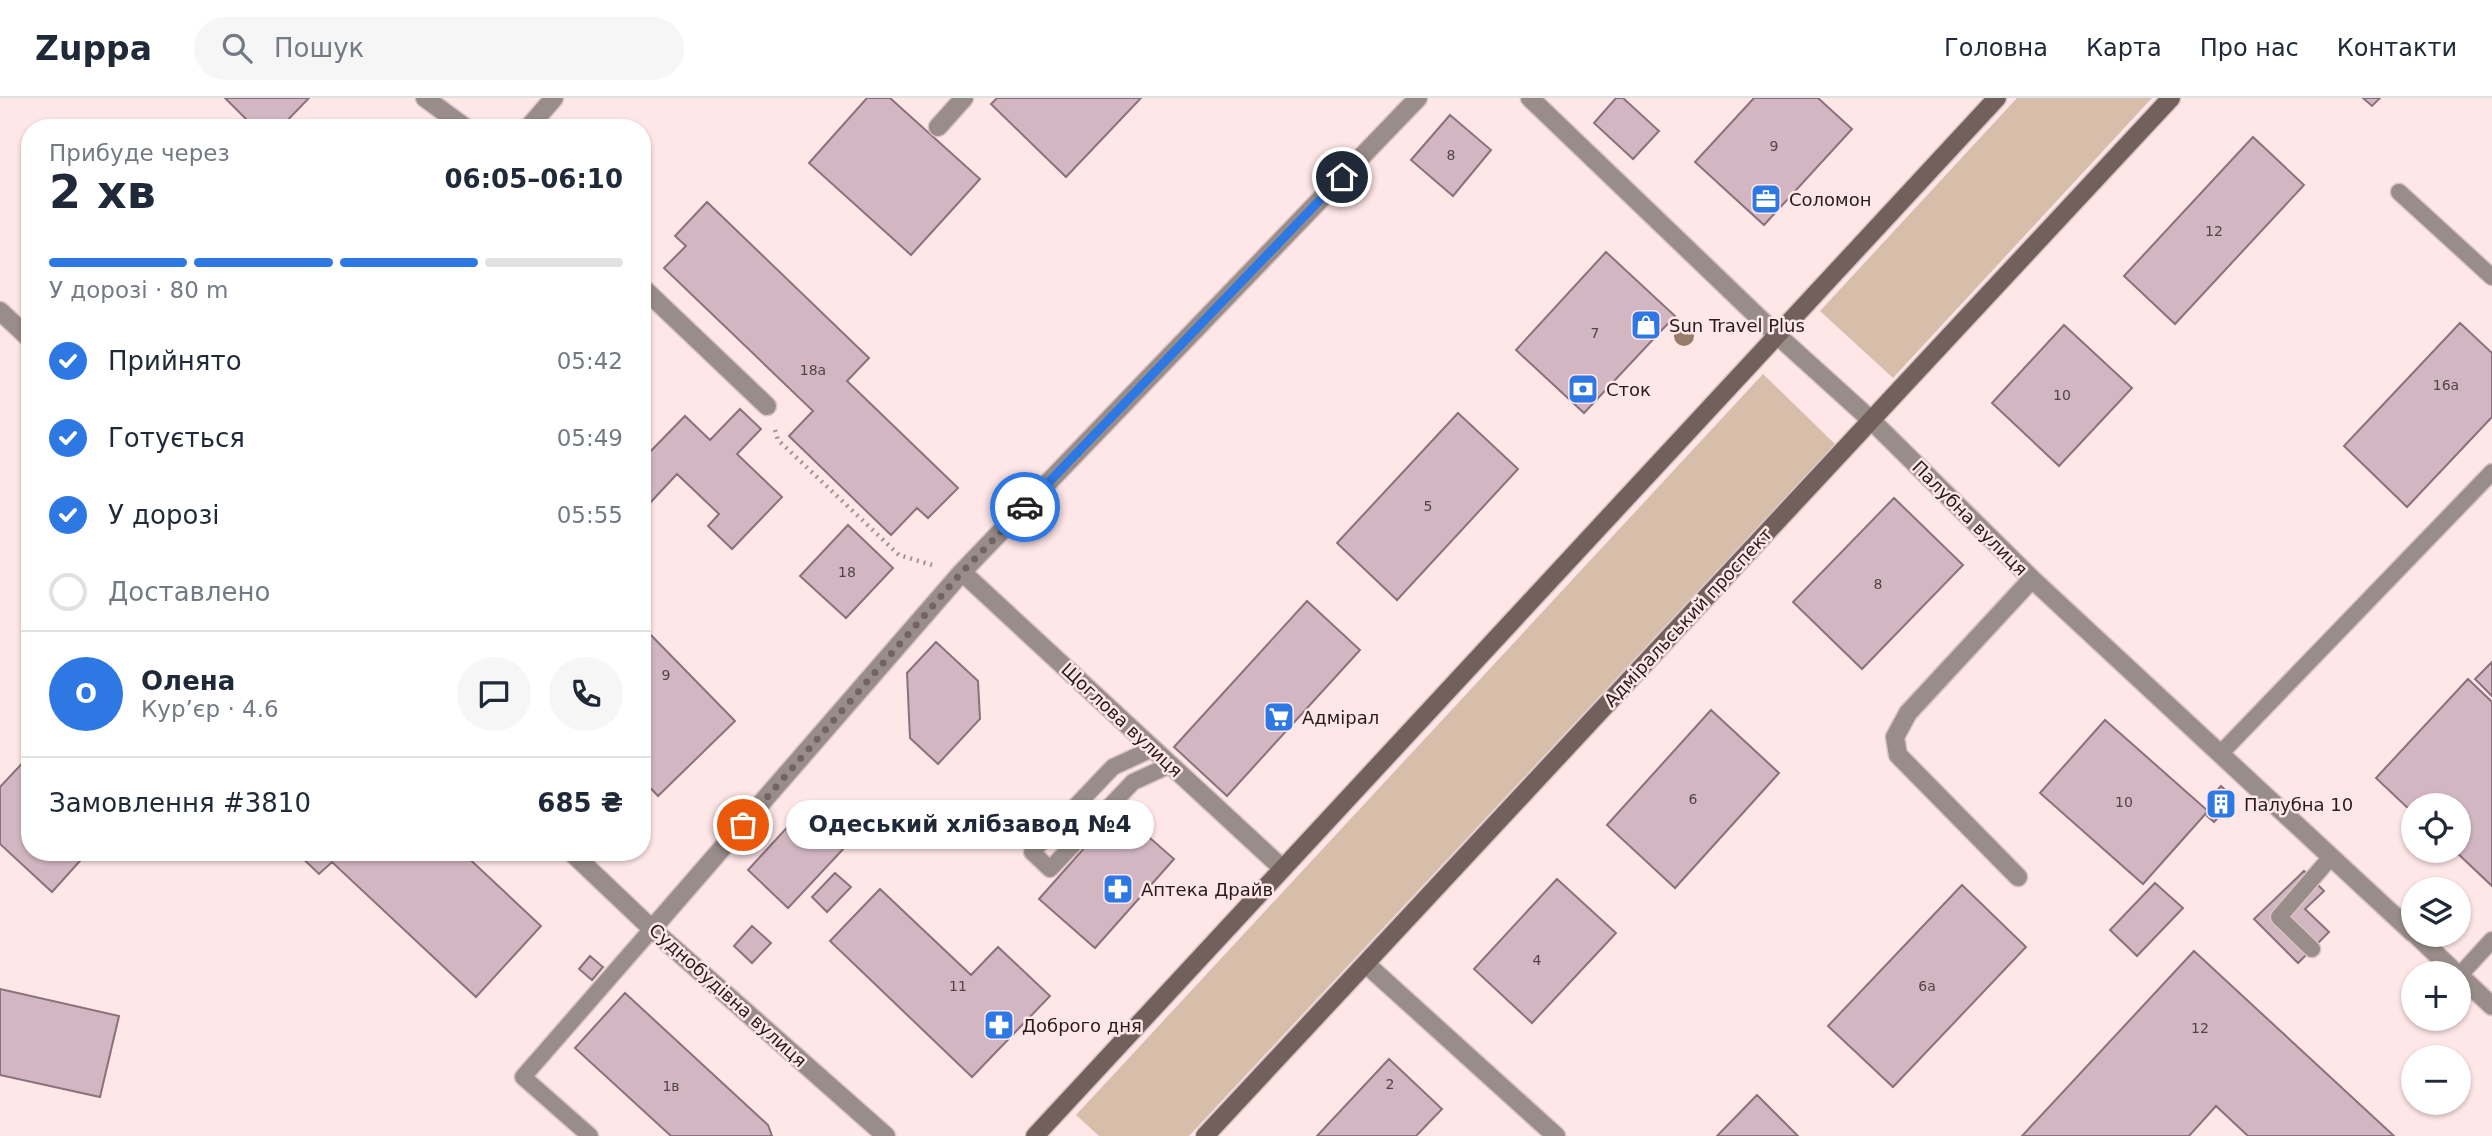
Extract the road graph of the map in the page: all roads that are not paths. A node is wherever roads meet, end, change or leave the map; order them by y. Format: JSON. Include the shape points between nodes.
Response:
{"nodes":[{"id":1,"x":425,"y":98,"type":"edge"},
{"id":2,"x":554,"y":98,"type":"edge"},
{"id":3,"x":964,"y":98,"type":"edge"},
{"id":4,"x":1418,"y":98,"type":"edge"},
{"id":5,"x":1530,"y":98,"type":"edge"},
{"id":6,"x":1997,"y":98,"type":"edge"},
{"id":7,"x":2171,"y":98,"type":"edge"},
{"id":8,"x":454,"y":119,"type":"edge"},
{"id":9,"x":536,"y":119,"type":"edge"},
{"id":10,"x":938,"y":127,"type":"dead end"},
{"id":11,"x":2399,"y":192,"type":"dead end"},
{"id":12,"x":2492,"y":277,"type":"edge"},
{"id":13,"x":651,"y":296,"type":"edge"},
{"id":14,"x":0,"y":311,"type":"edge"},
{"id":15,"x":21,"y":331,"type":"edge"},
{"id":16,"x":1777,"y":335,"type":"junction"},
{"id":17,"x":767,"y":406,"type":"road end"},
{"id":18,"x":1871,"y":420,"type":"junction"},
{"id":19,"x":2492,"y":472,"type":"edge"},
{"id":20,"x":962,"y":572,"type":"junction"},
{"id":21,"x":2032,"y":579,"type":"junction"},
{"id":22,"x":1152,"y":749,"type":"junction"},
{"id":23,"x":2220,"y":754,"type":"junction"},
{"id":24,"x":1170,"y":765,"type":"junction"},
{"id":25,"x":2332,"y":857,"type":"junction"},
{"id":26,"x":580,"y":861,"type":"edge"},
{"id":27,"x":1282,"y":868,"type":"junction"},
{"id":28,"x":2018,"y":877,"type":"dead end"},
{"id":29,"x":2401,"y":922,"type":"edge"},
{"id":30,"x":652,"y":929,"type":"junction"},
{"id":31,"x":2492,"y":940,"type":"edge"},
{"id":32,"x":2428,"y":947,"type":"edge"},
{"id":33,"x":2312,"y":949,"type":"dead end"},
{"id":34,"x":2443,"y":961,"type":"edge"},
{"id":35,"x":2471,"y":962,"type":"edge"},
{"id":36,"x":1366,"y":964,"type":"junction"},
{"id":37,"x":2471,"y":987,"type":"edge"},
{"id":38,"x":2492,"y":1006,"type":"edge"},
{"id":39,"x":590,"y":1136,"type":"edge"},
{"id":40,"x":886,"y":1136,"type":"edge"},
{"id":41,"x":1035,"y":1136,"type":"edge"},
{"id":42,"x":1205,"y":1136,"type":"edge"},
{"id":43,"x":1556,"y":1136,"type":"edge"}],
"edges":[{"from":1,"to":8,"type":"street"},
{"from":2,"to":9,"type":"street"},
{"from":3,"to":10,"type":"street"},
{"from":4,"to":20,"type":"street"},
{"from":5,"to":16,"type":"street","name":"Палубна вулиця"},
{"from":6,"to":16,"type":"main road"},
{"from":7,"to":18,"type":"main road","name":"Адміральський проспект"},
{"from":11,"to":12,"type":"lane"},
{"from":13,"to":17,"type":"street"},
{"from":14,"to":15,"type":"street"},
{"from":16,"to":18,"type":"street","name":"Палубна вулиця"},
{"from":16,"to":27,"type":"main road"},
{"from":18,"to":21,"type":"street","name":"Палубна вулиця"},
{"from":18,"to":36,"type":"main road","name":"Адміральський проспект"},
{"from":19,"to":23,"type":"lane"},
{"from":20,"to":22,"type":"street","name":"Щоглова вулиця"},
{"from":20,"to":30,"type":"street"},
{"from":21,"to":23,"type":"street","name":"Палубна вулиця"},
{"from":21,"to":28,"type":"street","via":[[1908,713],[1895,737],[1898,755]]},
{"from":22,"to":24,"type":"street","name":"Щоглова вулиця"},
{"from":22,"to":24,"type":"lane","via":[[1113,767],[1032,852],[1050,869],[1133,782]]},
{"from":23,"to":25,"type":"street","name":"Палубна вулиця"},
{"from":24,"to":27,"type":"street","name":"Щоглова вулиця"},
{"from":25,"to":29,"type":"street","name":"Палубна вулиця"},
{"from":25,"to":33,"type":"lane","via":[[2279,917]]},
{"from":26,"to":30,"type":"street","name":"Суднобудівна вулиця"},
{"from":27,"to":41,"type":"main road"},
{"from":30,"to":39,"type":"lane","via":[[523,1077]]},
{"from":30,"to":40,"type":"street","name":"Суднобудівна вулиця"},
{"from":31,"to":35,"type":"lane"},
{"from":32,"to":34,"type":"street","name":"Палубна вулиця"},
{"from":36,"to":42,"type":"main road","name":"Адміральський проспект"},
{"from":36,"to":43,"type":"street"},
{"from":37,"to":38,"type":"street","name":"Палубна вулиця"}]}
